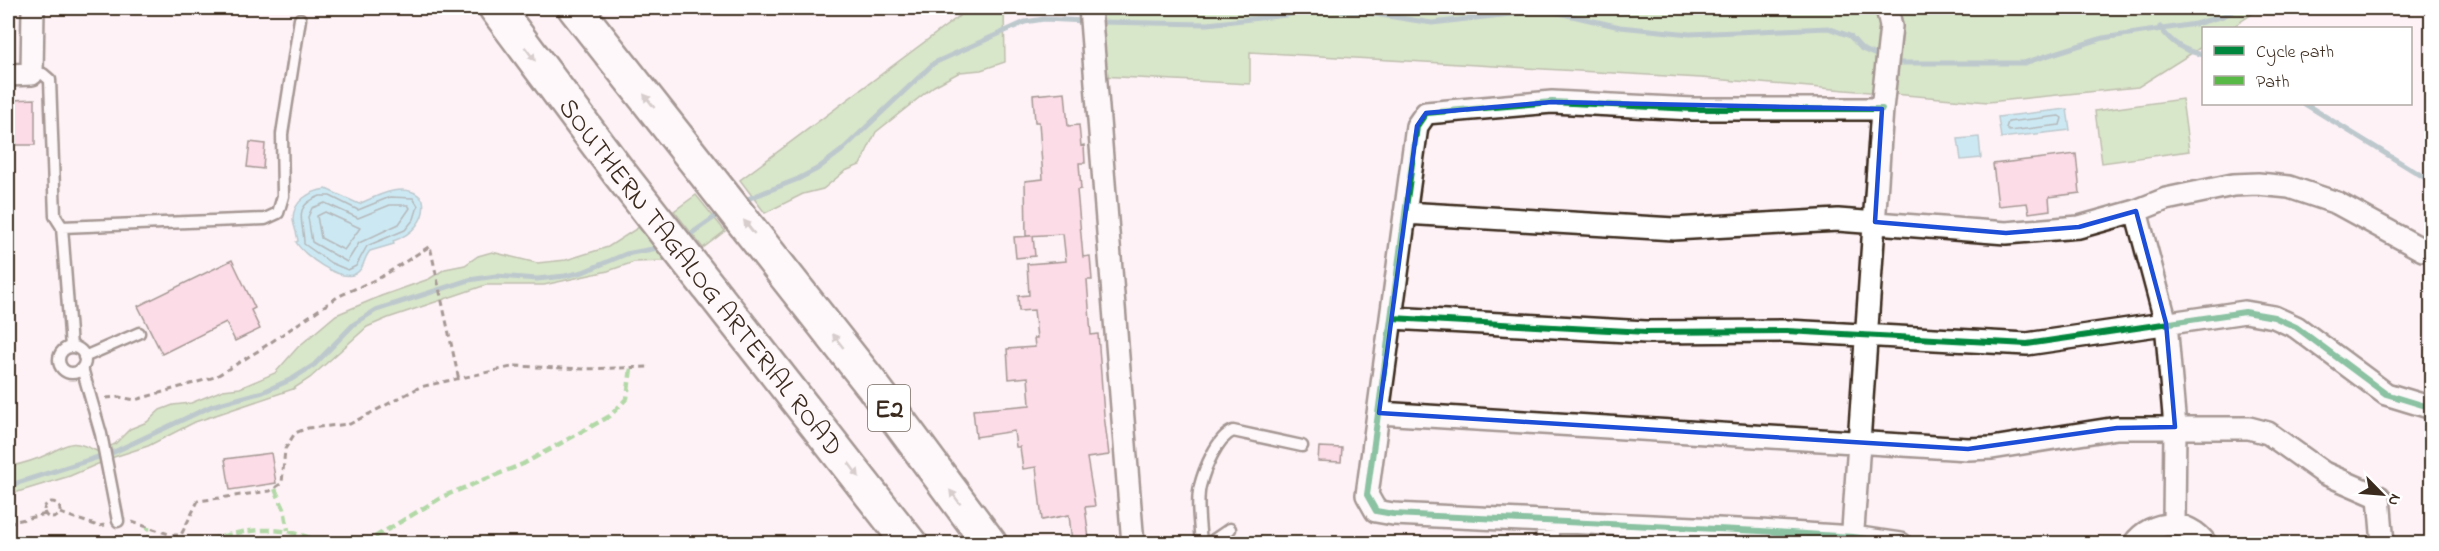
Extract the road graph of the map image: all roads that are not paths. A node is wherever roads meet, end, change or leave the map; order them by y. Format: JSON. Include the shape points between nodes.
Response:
{"nodes":[{"id":1,"x":33,"y":8,"type":"edge"},
{"id":2,"x":495,"y":8,"type":"edge"},
{"id":3,"x":575,"y":8,"type":"edge"},
{"id":4,"x":1091,"y":15,"type":"edge"},
{"id":5,"x":1889,"y":17,"type":"edge"},
{"id":6,"x":300,"y":19,"type":"dead end"},
{"id":7,"x":32,"y":74,"type":"junction"},
{"id":8,"x":8,"y":75,"type":"edge"},
{"id":9,"x":1882,"y":109,"type":"junction"},
{"id":10,"x":2136,"y":211,"type":"junction"},
{"id":11,"x":1405,"y":213,"type":"junction"},
{"id":12,"x":1875,"y":222,"type":"junction"},
{"id":13,"x":62,"y":227,"type":"junction"},
{"id":14,"x":2423,"y":250,"type":"dead end"},
{"id":15,"x":1392,"y":318,"type":"junction"},
{"id":16,"x":2166,"y":323,"type":"junction"},
{"id":17,"x":139,"y":333,"type":"dead end"},
{"id":18,"x":1868,"y":334,"type":"junction"},
{"id":19,"x":71,"y":347,"type":"junction"},
{"id":20,"x":84,"y":357,"type":"junction"},
{"id":21,"x":82,"y":368,"type":"junction"},
{"id":22,"x":2432,"y":408,"type":"edge"},
{"id":23,"x":1379,"y":413,"type":"junction"},
{"id":24,"x":2175,"y":427,"type":"junction"},
{"id":25,"x":1859,"y":444,"type":"junction"},
{"id":26,"x":1302,"y":446,"type":"dead end"},
{"id":27,"x":118,"y":521,"type":"road end"},
{"id":28,"x":1548,"y":521,"type":"junction"},
{"id":29,"x":2174,"y":524,"type":"junction"},
{"id":30,"x":1230,"y":530,"type":"dead end"},
{"id":31,"x":1663,"y":535,"type":"edge"},
{"id":32,"x":1760,"y":537,"type":"edge"},
{"id":33,"x":1852,"y":540,"type":"edge"},
{"id":34,"x":910,"y":543,"type":"edge"},
{"id":35,"x":990,"y":543,"type":"edge"},
{"id":36,"x":1133,"y":543,"type":"edge"},
{"id":37,"x":1201,"y":543,"type":"edge"},
{"id":38,"x":1208,"y":543,"type":"edge"},
{"id":39,"x":1547,"y":543,"type":"edge"},
{"id":40,"x":1901,"y":543,"type":"edge"},
{"id":41,"x":2134,"y":543,"type":"edge"},
{"id":42,"x":2206,"y":543,"type":"edge"},
{"id":43,"x":2383,"y":543,"type":"edge"}],
"edges":[{"from":1,"to":7,"type":"street"},
{"from":2,"to":34,"type":"highway","name":"SOUTHERN TAGALOG ARTERIAL ROAD","number":"E2","one_way":true},
{"from":35,"to":3,"type":"highway","number":"E2","one_way":true,"via":[[785,273]]},
{"from":4,"to":36,"type":"street"},
{"from":5,"to":9,"type":"street"},
{"from":6,"to":13,"type":"lane","via":[[282,134],[283,196],[278,213],[265,219]]},
{"from":7,"to":8,"type":"street"},
{"from":7,"to":13,"type":"lane","via":[[43,74],[50,80],[55,216]]},
{"from":9,"to":11,"type":"street","via":[[1694,109],[1552,102],[1426,113],[1417,126]]},
{"from":9,"to":12,"type":"street"},
{"from":10,"to":12,"type":"street","via":[[2079,227],[2006,233]]},
{"from":10,"to":14,"type":"street","via":[[2166,199],[2233,185],[2289,187],[2337,203]]},
{"from":10,"to":16,"type":"street"},
{"from":11,"to":12,"type":"street","via":[[1674,229],[1805,220]]},
{"from":11,"to":15,"type":"street"},
{"from":12,"to":18,"type":"street"},
{"from":13,"to":19,"type":"lane"},
{"from":15,"to":18,"type":"street","via":[[1646,332]]},
{"from":15,"to":23,"type":"street"},
{"from":16,"to":18,"type":"street","via":[[2027,344]]},
{"from":16,"to":22,"type":"street","via":[[2245,312],[2274,317],[2296,327],[2386,394]]},
{"from":16,"to":24,"type":"street"},
{"from":17,"to":20,"type":"lane"},
{"from":18,"to":25,"type":"street"},
{"from":19,"to":20,"type":"lane"},
{"from":19,"to":21,"type":"lane","via":[[61,353],[59,364],[72,374]]},
{"from":20,"to":21,"type":"lane"},
{"from":21,"to":27,"type":"lane","via":[[101,434]]},
{"from":23,"to":25,"type":"street"},
{"from":23,"to":28,"type":"street","via":[[1367,495],[1376,510]]},
{"from":24,"to":25,"type":"street","via":[[2107,429],[1992,448]]},
{"from":24,"to":29,"type":"street"},
{"from":24,"to":43,"type":"street","via":[[2249,428],[2268,433],[2324,473],[2379,497]]},
{"from":25,"to":33,"type":"street"},
{"from":26,"to":37,"type":"lane","via":[[1233,431],[1226,434],[1200,487]]},
{"from":28,"to":31,"type":"street"},
{"from":28,"to":39,"type":"street"},
{"from":29,"to":41,"type":"street","via":[[2156,526]]},
{"from":29,"to":42,"type":"street","via":[[2191,529]]},
{"from":30,"to":38,"type":"lane"},
{"from":31,"to":32,"type":"street"},
{"from":32,"to":33,"type":"street"},
{"from":33,"to":40,"type":"street"}]}
